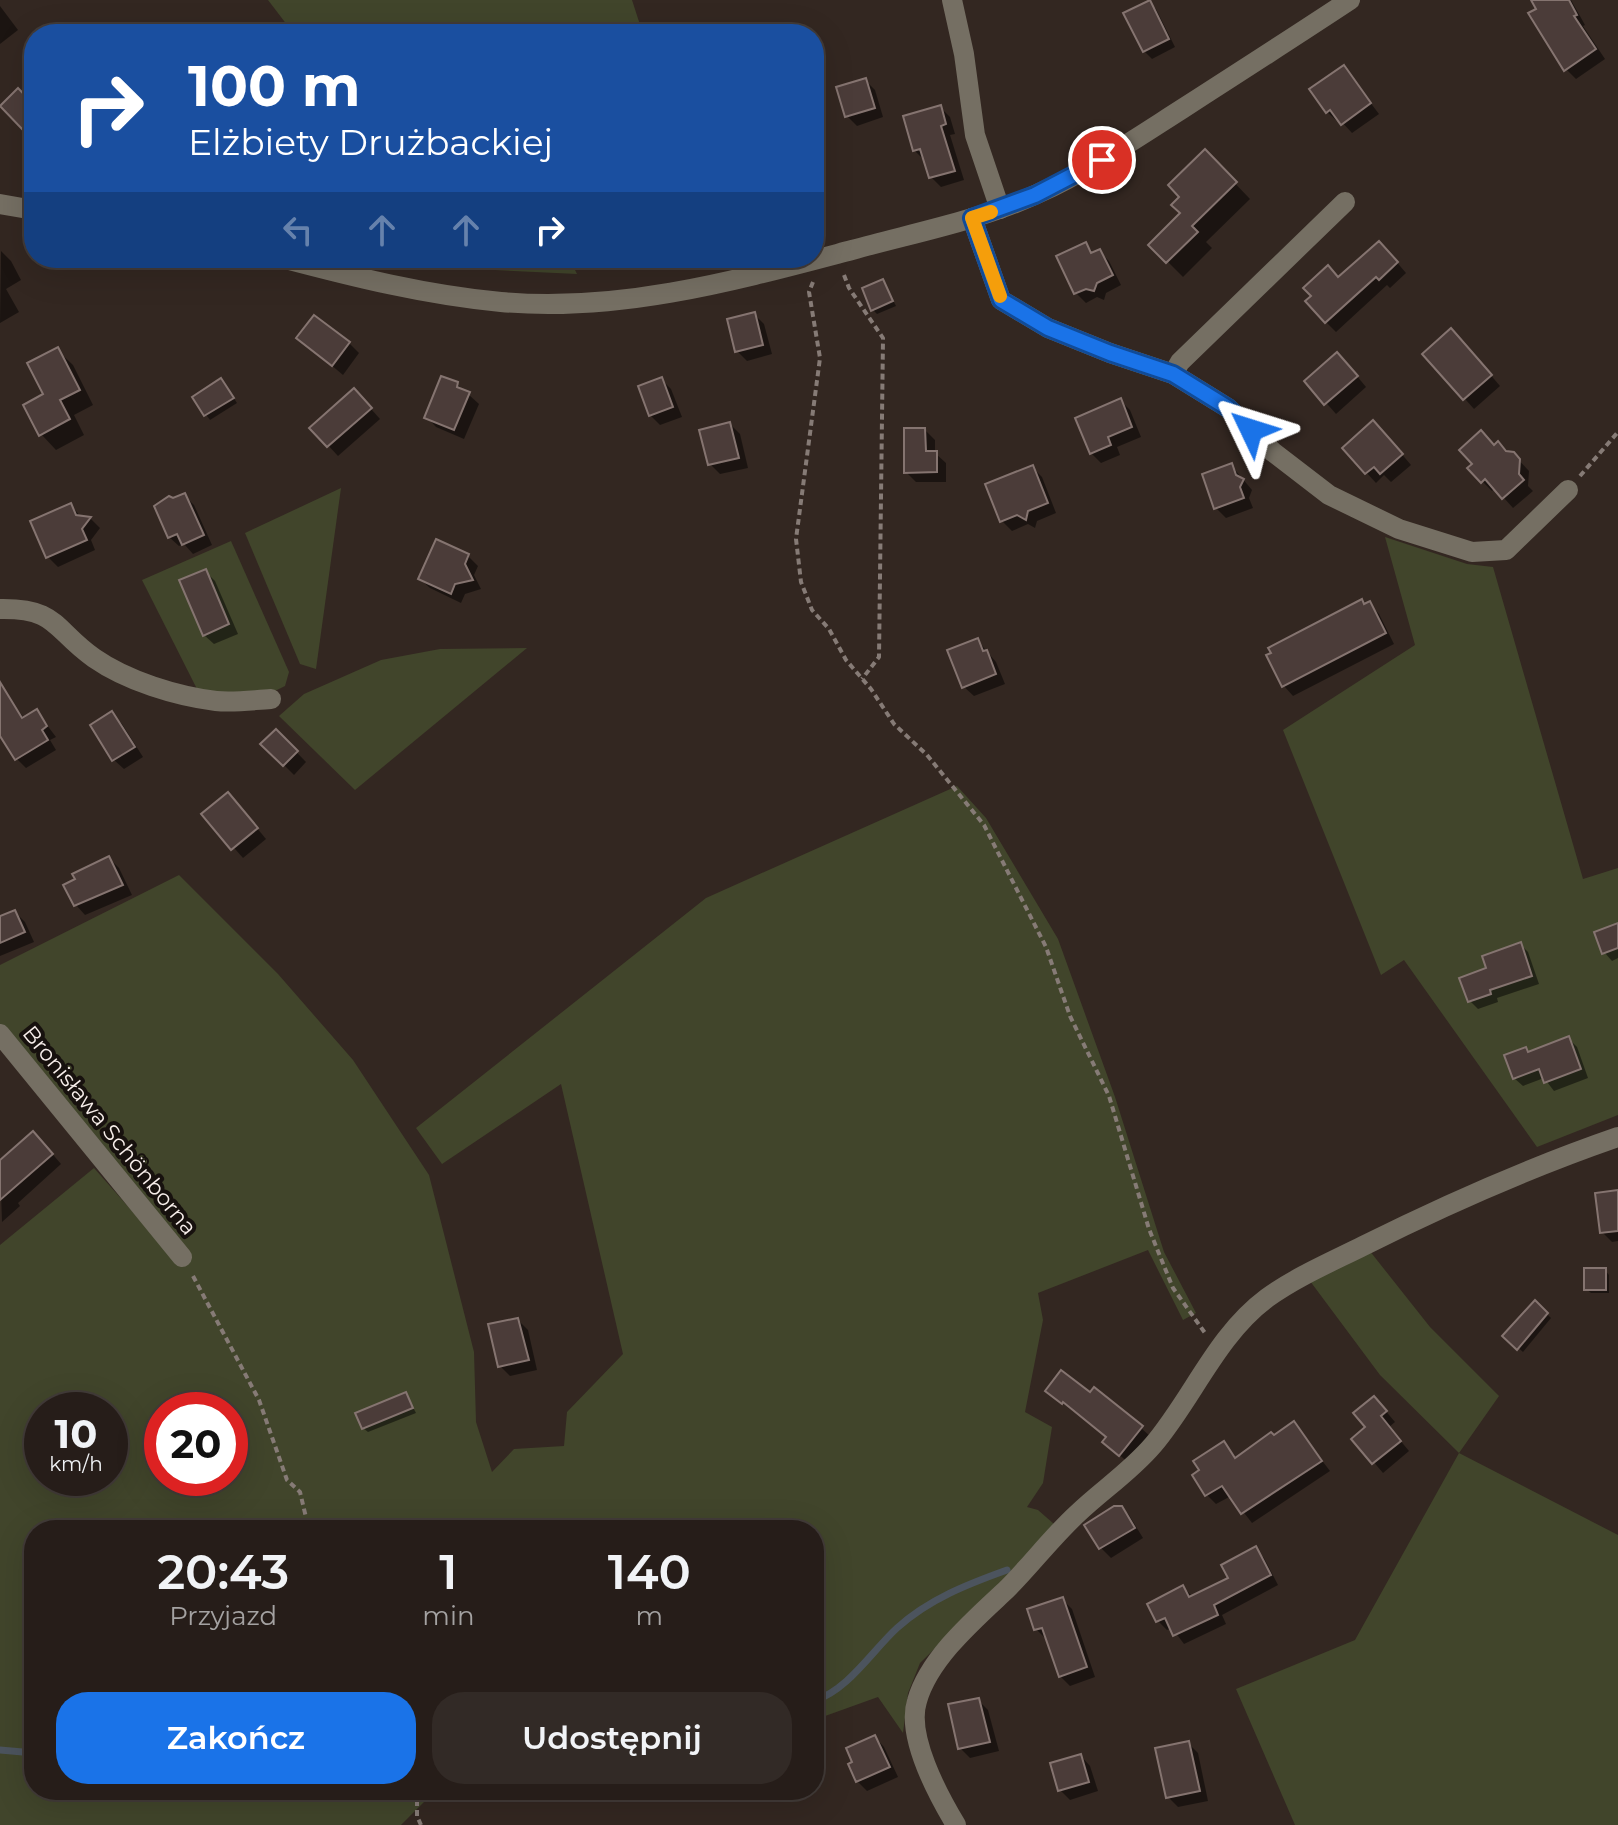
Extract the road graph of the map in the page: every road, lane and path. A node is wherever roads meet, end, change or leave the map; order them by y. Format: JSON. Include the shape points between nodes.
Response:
{"nodes":[{"id":1,"x":952,"y":0,"type":"edge"},
{"id":2,"x":1350,"y":0,"type":"edge"},
{"id":3,"x":1345,"y":202,"type":"dead end"},
{"id":4,"x":0,"y":204,"type":"edge"},
{"id":5,"x":24,"y":208,"type":"edge"},
{"id":6,"x":1000,"y":209,"type":"junction"},
{"id":7,"x":972,"y":218,"type":"junction"},
{"id":8,"x":838,"y":253,"type":"junction"},
{"id":9,"x":824,"y":256,"type":"edge"},
{"id":10,"x":322,"y":268,"type":"edge"},
{"id":11,"x":774,"y":268,"type":"edge"},
{"id":12,"x":815,"y":268,"type":"edge"},
{"id":13,"x":1173,"y":374,"type":"junction"},
{"id":14,"x":1618,"y":432,"type":"edge"},
{"id":15,"x":1568,"y":490,"type":"joint"},
{"id":16,"x":0,"y":609,"type":"edge"},
{"id":17,"x":862,"y":679,"type":"junction"},
{"id":18,"x":271,"y":699,"type":"dead end"},
{"id":19,"x":0,"y":1034,"type":"edge"},
{"id":20,"x":1618,"y":1137,"type":"edge"},
{"id":21,"x":182,"y":1257,"type":"joint"},
{"id":22,"x":1218,"y":1351,"type":"junction"},
{"id":23,"x":307,"y":1520,"type":"edge"},
{"id":24,"x":417,"y":1800,"type":"edge"},
{"id":25,"x":421,"y":1825,"type":"edge"},
{"id":26,"x":956,"y":1825,"type":"edge"}],
"edges":[{"from":1,"to":6,"type":"street","via":[[975,135]]},
{"from":2,"to":6,"type":"street","via":[[1102,160]]},
{"from":3,"to":13,"type":"street"},
{"from":4,"to":5,"type":"street"},
{"from":6,"to":7,"type":"street"},
{"from":7,"to":8,"type":"street"},
{"from":7,"to":13,"type":"street","via":[[1001,300],[1048,328]]},
{"from":8,"to":9,"type":"street"},
{"from":8,"to":17,"type":"path","via":[[849,288],[883,338],[879,657]]},
{"from":10,"to":11,"type":"street","via":[[394,286],[548,304],[652,296]]},
{"from":12,"to":17,"type":"path","via":[[809,292],[820,358],[796,539],[801,582],[812,610]]},
{"from":13,"to":15,"type":"street","via":[[1228,408],[1329,495],[1399,529],[1472,552],[1506,550]]},
{"from":14,"to":15,"type":"path"},
{"from":16,"to":18,"type":"street","via":[[28,608],[55,622],[94,657],[175,692],[217,701]]},
{"from":17,"to":22,"type":"path","via":[[894,724],[927,755],[984,825],[1046,947],[1070,1016],[1109,1096],[1149,1229],[1173,1288]]},
{"from":19,"to":21,"type":"street","name":"Bronisława Schönborna"},
{"from":20,"to":22,"type":"street","via":[[1431,1212],[1299,1279],[1238,1323]]},
{"from":21,"to":23,"type":"path","via":[[259,1400],[287,1480],[300,1492]]},
{"from":22,"to":26,"type":"street","via":[[1155,1443],[1077,1513],[937,1663],[917,1701],[915,1730]]},
{"from":24,"to":25,"type":"path"}]}
